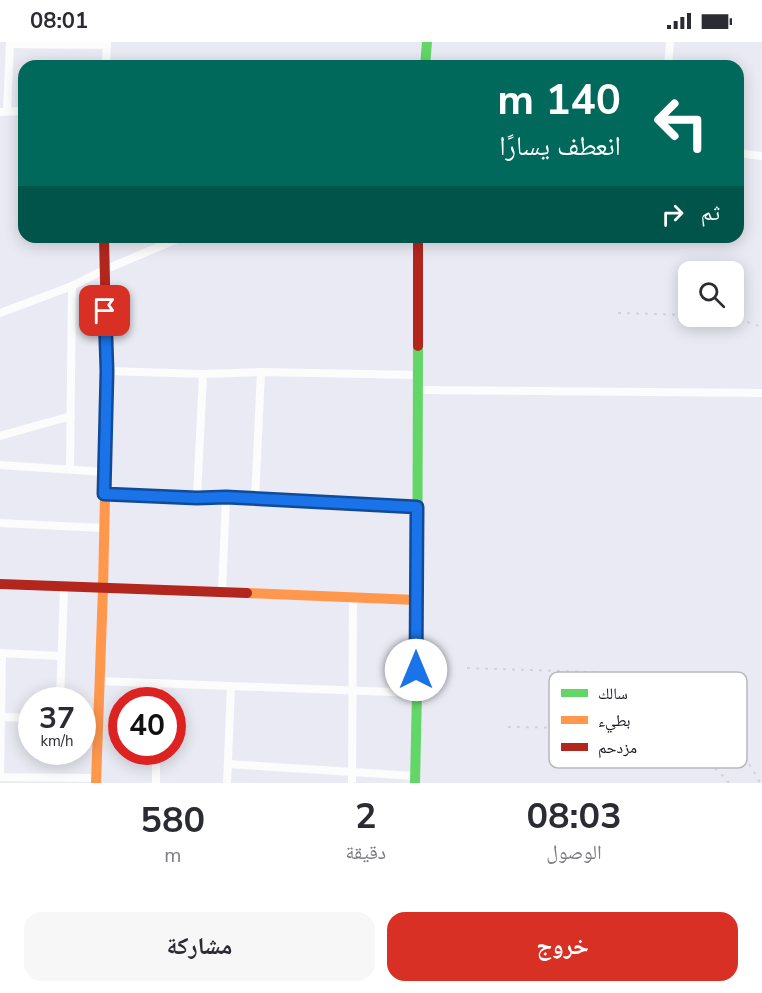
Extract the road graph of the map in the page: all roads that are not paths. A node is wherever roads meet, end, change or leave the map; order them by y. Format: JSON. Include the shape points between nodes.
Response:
{"nodes":[{"id":1,"x":427,"y":42,"type":"edge"},
{"id":2,"x":670,"y":42,"type":"edge"},
{"id":3,"x":10,"y":43,"type":"edge"},
{"id":4,"x":107,"y":44,"type":"edge"},
{"id":5,"x":106,"y":60,"type":"edge"},
{"id":6,"x":426,"y":60,"type":"edge"},
{"id":7,"x":668,"y":60,"type":"edge"},
{"id":8,"x":4,"y":111,"type":"edge"},
{"id":9,"x":744,"y":154,"type":"edge"},
{"id":10,"x":762,"y":156,"type":"edge"},
{"id":11,"x":104,"y":243,"type":"edge"},
{"id":12,"x":168,"y":243,"type":"edge"},
{"id":13,"x":418,"y":243,"type":"edge"},
{"id":14,"x":105,"y":270,"type":"junction"},
{"id":15,"x":72,"y":286,"type":"junction"},
{"id":16,"x":0,"y":313,"type":"edge"},
{"id":17,"x":107,"y":371,"type":"junction"},
{"id":18,"x":261,"y":372,"type":"junction"},
{"id":19,"x":203,"y":374,"type":"junction"},
{"id":20,"x":417,"y":375,"type":"junction"},
{"id":21,"x":418,"y":390,"type":"junction"},
{"id":22,"x":762,"y":393,"type":"edge"},
{"id":23,"x":71,"y":416,"type":"junction"},
{"id":24,"x":0,"y":436,"type":"edge"},
{"id":25,"x":0,"y":465,"type":"edge"},
{"id":26,"x":70,"y":469,"type":"junction"},
{"id":27,"x":105,"y":472,"type":"junction"},
{"id":28,"x":104,"y":494,"type":"junction"},
{"id":29,"x":226,"y":497,"type":"junction"},
{"id":30,"x":197,"y":498,"type":"junction"},
{"id":31,"x":255,"y":499,"type":"junction"},
{"id":32,"x":417,"y":507,"type":"junction"},
{"id":33,"x":0,"y":523,"type":"edge"},
{"id":34,"x":103,"y":528,"type":"junction"},
{"id":35,"x":0,"y":584,"type":"edge"},
{"id":36,"x":64,"y":587,"type":"junction"},
{"id":37,"x":103,"y":588,"type":"junction"},
{"id":38,"x":222,"y":592,"type":"junction"},
{"id":39,"x":353,"y":598,"type":"junction"},
{"id":40,"x":416,"y":600,"type":"junction"},
{"id":41,"x":1,"y":653,"type":"edge"},
{"id":42,"x":61,"y":656,"type":"junction"},
{"id":43,"x":100,"y":681,"type":"junction"},
{"id":44,"x":157,"y":683,"type":"junction"},
{"id":45,"x":60,"y":687,"type":"edge"},
{"id":46,"x":157,"y":687,"type":"edge"},
{"id":47,"x":231,"y":687,"type":"junction"},
{"id":48,"x":353,"y":691,"type":"junction"},
{"id":49,"x":417,"y":693,"type":"junction"},
{"id":50,"x":1,"y":717,"type":"edge"},
{"id":51,"x":18,"y":717,"type":"edge"},
{"id":52,"x":98,"y":718,"type":"joint"},
{"id":53,"x":228,"y":764,"type":"junction"},
{"id":54,"x":156,"y":765,"type":"edge"},
{"id":55,"x":352,"y":771,"type":"junction"},
{"id":56,"x":415,"y":779,"type":"edge"},
{"id":57,"x":96,"y":781,"type":"edge"},
{"id":58,"x":156,"y":783,"type":"edge"},
{"id":59,"x":227,"y":783,"type":"edge"},
{"id":60,"x":352,"y":783,"type":"edge"}],
"edges":[{"from":1,"to":6,"type":"street"},
{"from":2,"to":7,"type":"street"},
{"from":3,"to":4,"type":"street"},
{"from":3,"to":8,"type":"street"},
{"from":4,"to":5,"type":"street"},
{"from":9,"to":10,"type":"street"},
{"from":11,"to":14,"type":"street"},
{"from":12,"to":14,"type":"street"},
{"from":13,"to":20,"type":"street"},
{"from":14,"to":15,"type":"street"},
{"from":14,"to":17,"type":"street"},
{"from":15,"to":16,"type":"street"},
{"from":15,"to":23,"type":"street"},
{"from":17,"to":19,"type":"street"},
{"from":17,"to":27,"type":"street"},
{"from":18,"to":19,"type":"street"},
{"from":18,"to":20,"type":"street"},
{"from":18,"to":31,"type":"street"},
{"from":19,"to":30,"type":"street"},
{"from":20,"to":21,"type":"street"},
{"from":21,"to":22,"type":"street"},
{"from":21,"to":32,"type":"street"},
{"from":23,"to":24,"type":"street"},
{"from":23,"to":26,"type":"street"},
{"from":25,"to":26,"type":"street"},
{"from":26,"to":27,"type":"street"},
{"from":27,"to":28,"type":"street"},
{"from":28,"to":30,"type":"street"},
{"from":28,"to":34,"type":"street"},
{"from":29,"to":30,"type":"street"},
{"from":29,"to":31,"type":"street"},
{"from":29,"to":38,"type":"street"},
{"from":31,"to":32,"type":"street"},
{"from":32,"to":40,"type":"street"},
{"from":33,"to":34,"type":"street"},
{"from":34,"to":37,"type":"street"},
{"from":35,"to":36,"type":"street"},
{"from":36,"to":37,"type":"street"},
{"from":36,"to":42,"type":"street"},
{"from":37,"to":38,"type":"street"},
{"from":37,"to":43,"type":"street"},
{"from":38,"to":39,"type":"street"},
{"from":39,"to":40,"type":"street"},
{"from":39,"to":48,"type":"street"},
{"from":40,"to":49,"type":"street"},
{"from":41,"to":42,"type":"street"},
{"from":41,"to":50,"type":"street"},
{"from":42,"to":45,"type":"street"},
{"from":43,"to":44,"type":"street"},
{"from":43,"to":52,"type":"street"},
{"from":44,"to":46,"type":"street"},
{"from":44,"to":47,"type":"street"},
{"from":47,"to":48,"type":"street"},
{"from":47,"to":53,"type":"street"},
{"from":48,"to":49,"type":"street"},
{"from":48,"to":55,"type":"street"},
{"from":49,"to":56,"type":"street"},
{"from":50,"to":51,"type":"street"},
{"from":50,"to":57,"type":"street","via":[[0,777]]},
{"from":52,"to":57,"type":"street"},
{"from":53,"to":55,"type":"street"},
{"from":53,"to":59,"type":"street"},
{"from":54,"to":58,"type":"street"},
{"from":55,"to":56,"type":"street"},
{"from":55,"to":60,"type":"street"}]}
